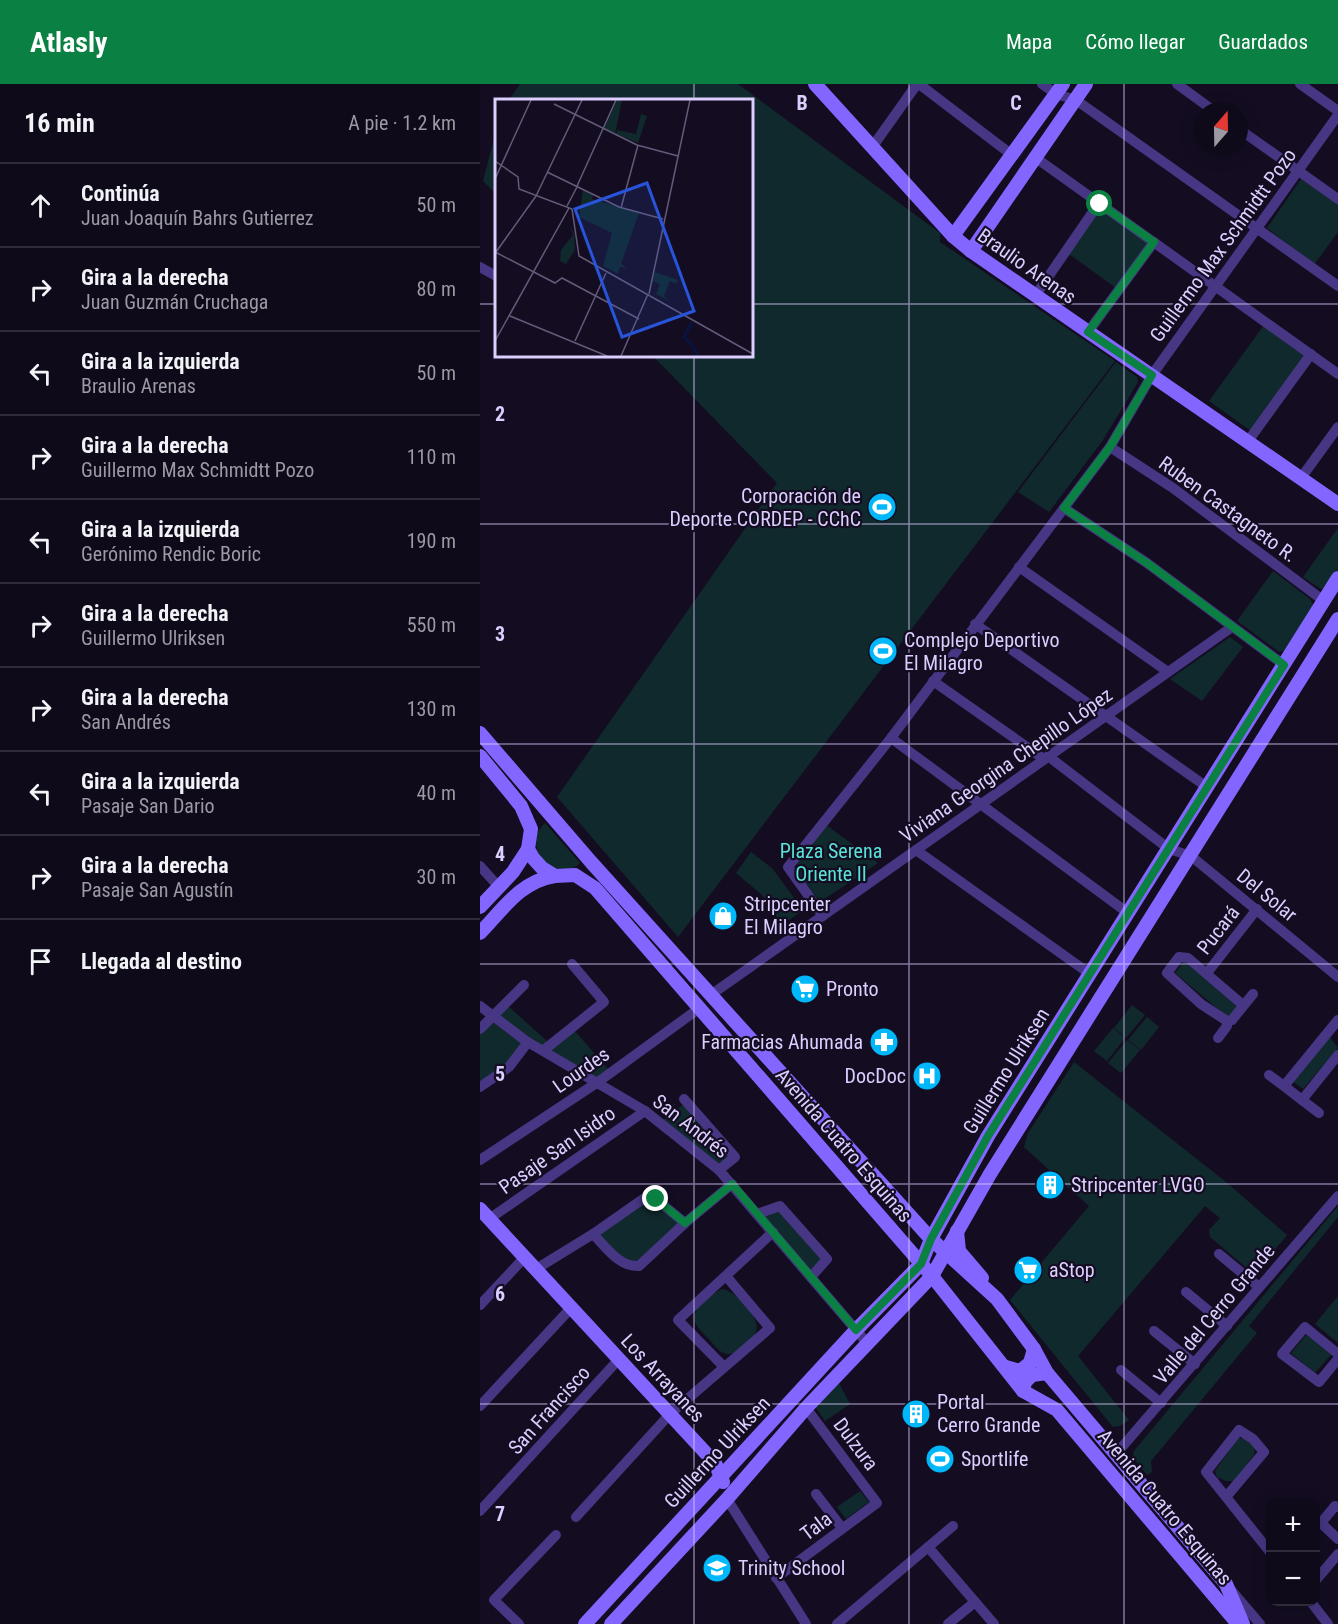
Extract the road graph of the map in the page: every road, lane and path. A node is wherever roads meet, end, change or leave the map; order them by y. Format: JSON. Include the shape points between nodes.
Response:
{"nodes":[{"id":1,"x":918,"y":84,"type":"edge"},
{"id":2,"x":1042,"y":84,"type":"edge"},
{"id":3,"x":1086,"y":84,"type":"edge"},
{"id":4,"x":1177,"y":84,"type":"edge"},
{"id":5,"x":1300,"y":84,"type":"edge"},
{"id":6,"x":824,"y":87,"type":"edge"},
{"id":7,"x":1059,"y":89,"type":"edge"},
{"id":8,"x":1076,"y":100,"type":"junction"},
{"id":9,"x":1202,"y":102,"type":"edge"},
{"id":10,"x":1338,"y":111,"type":"edge"},
{"id":11,"x":1338,"y":115,"type":"edge"},
{"id":12,"x":1248,"y":135,"type":"edge"},
{"id":13,"x":873,"y":146,"type":"junction"},
{"id":14,"x":1012,"y":155,"type":"junction"},
{"id":15,"x":1036,"y":158,"type":"junction"},
{"id":16,"x":1298,"y":171,"type":"junction"},
{"id":17,"x":1338,"y":199,"type":"edge"},
{"id":18,"x":1099,"y":203,"type":"junction"},
{"id":19,"x":1258,"y":229,"type":"junction"},
{"id":20,"x":953,"y":236,"type":"junction"},
{"id":21,"x":1154,"y":242,"type":"junction"},
{"id":22,"x":971,"y":251,"type":"junction"},
{"id":23,"x":480,"y":267,"type":"edge"},
{"id":24,"x":495,"y":275,"type":"edge"},
{"id":25,"x":1218,"y":286,"type":"junction"},
{"id":26,"x":1338,"y":286,"type":"edge"},
{"id":27,"x":1035,"y":296,"type":"junction"},
{"id":28,"x":1088,"y":332,"type":"junction"},
{"id":29,"x":1311,"y":354,"type":"junction"},
{"id":30,"x":1338,"y":374,"type":"edge"},
{"id":31,"x":1152,"y":375,"type":"junction"},
{"id":32,"x":1338,"y":427,"type":"edge"},
{"id":33,"x":1248,"y":441,"type":"junction"},
{"id":34,"x":1110,"y":447,"type":"junction"},
{"id":35,"x":1301,"y":478,"type":"junction"},
{"id":36,"x":1338,"y":504,"type":"edge"},
{"id":37,"x":1064,"y":508,"type":"junction"},
{"id":38,"x":1019,"y":567,"type":"junction"},
{"id":39,"x":1338,"y":578,"type":"edge"},
{"id":40,"x":1324,"y":601,"type":"junction"},
{"id":41,"x":1338,"y":619,"type":"edge"},
{"id":42,"x":975,"y":624,"type":"junction"},
{"id":43,"x":1232,"y":627,"type":"junction"},
{"id":44,"x":1284,"y":665,"type":"junction"},
{"id":45,"x":1168,"y":672,"type":"junction"},
{"id":46,"x":933,"y":681,"type":"junction"},
{"id":47,"x":1108,"y":716,"type":"junction"},
{"id":48,"x":480,"y":733,"type":"edge"},
{"id":49,"x":891,"y":738,"type":"junction"},
{"id":50,"x":480,"y":756,"type":"edge"},
{"id":51,"x":1046,"y":757,"type":"junction"},
{"id":52,"x":1207,"y":787,"type":"junction"},
{"id":53,"x":982,"y":803,"type":"junction"},
{"id":54,"x":549,"y":813,"type":"junction"},
{"id":55,"x":531,"y":829,"type":"junction"},
{"id":56,"x":528,"y":849,"type":"junction"},
{"id":57,"x":1169,"y":849,"type":"junction"},
{"id":58,"x":916,"y":850,"type":"junction"},
{"id":59,"x":1191,"y":856,"type":"junction"},
{"id":60,"x":591,"y":862,"type":"junction"},
{"id":61,"x":480,"y":866,"type":"edge"},
{"id":62,"x":574,"y":875,"type":"junction"},
{"id":63,"x":555,"y":876,"type":"junction"},
{"id":64,"x":499,"y":887,"type":"junction"},
{"id":65,"x":480,"y":907,"type":"edge"},
{"id":66,"x":1257,"y":909,"type":"junction"},
{"id":67,"x":1128,"y":913,"type":"junction"},
{"id":68,"x":823,"y":916,"type":"junction"},
{"id":69,"x":480,"y":933,"type":"edge"},
{"id":70,"x":573,"y":964,"type":"dead end"},
{"id":71,"x":1207,"y":973,"type":"junction"},
{"id":72,"x":1090,"y":974,"type":"junction"},
{"id":73,"x":1338,"y":977,"type":"edge"},
{"id":74,"x":524,"y":985,"type":"dead end"},
{"id":75,"x":712,"y":994,"type":"junction"},
{"id":76,"x":1253,"y":994,"type":"dead end"},
{"id":77,"x":1243,"y":1005,"type":"junction"},
{"id":78,"x":480,"y":1006,"type":"edge"},
{"id":79,"x":701,"y":1007,"type":"junction"},
{"id":80,"x":492,"y":1017,"type":"junction"},
{"id":81,"x":1338,"y":1020,"type":"edge"},
{"id":82,"x":1227,"y":1021,"type":"junction"},
{"id":83,"x":480,"y":1029,"type":"edge"},
{"id":84,"x":1334,"y":1033,"type":"edge"},
{"id":85,"x":1218,"y":1038,"type":"dead end"},
{"id":86,"x":528,"y":1042,"type":"junction"},
{"id":87,"x":544,"y":1050,"type":"junction"},
{"id":88,"x":1338,"y":1055,"type":"edge"},
{"id":89,"x":1031,"y":1068,"type":"junction"},
{"id":90,"x":1269,"y":1075,"type":"dead end"},
{"id":91,"x":1050,"y":1080,"type":"junction"},
{"id":92,"x":598,"y":1082,"type":"junction"},
{"id":93,"x":1284,"y":1086,"type":"junction"},
{"id":94,"x":480,"y":1087,"type":"edge"},
{"id":95,"x":684,"y":1099,"type":"dead end"},
{"id":96,"x":1302,"y":1100,"type":"junction"},
{"id":97,"x":645,"y":1111,"type":"junction"},
{"id":98,"x":1319,"y":1113,"type":"dead end"},
{"id":99,"x":480,"y":1160,"type":"edge"},
{"id":100,"x":719,"y":1170,"type":"junction"},
{"id":101,"x":732,"y":1184,"type":"junction"},
{"id":102,"x":1338,"y":1196,"type":"edge"},
{"id":103,"x":482,"y":1211,"type":"edge"},
{"id":104,"x":757,"y":1214,"type":"junction"},
{"id":105,"x":685,"y":1223,"type":"junction"},
{"id":106,"x":957,"y":1231,"type":"junction"},
{"id":107,"x":773,"y":1232,"type":"junction"},
{"id":108,"x":593,"y":1234,"type":"junction"},
{"id":109,"x":931,"y":1239,"type":"junction"},
{"id":110,"x":944,"y":1253,"type":"junction"},
{"id":111,"x":1219,"y":1254,"type":"dead end"},
{"id":112,"x":525,"y":1257,"type":"junction"},
{"id":113,"x":921,"y":1264,"type":"junction"},
{"id":114,"x":536,"y":1269,"type":"junction"},
{"id":115,"x":726,"y":1276,"type":"junction"},
{"id":116,"x":932,"y":1276,"type":"junction"},
{"id":117,"x":811,"y":1277,"type":"junction"},
{"id":118,"x":1259,"y":1287,"type":"junction"},
{"id":119,"x":1186,"y":1292,"type":"dead end"},
{"id":120,"x":997,"y":1299,"type":"junction"},
{"id":121,"x":480,"y":1305,"type":"edge"},
{"id":122,"x":571,"y":1308,"type":"junction"},
{"id":123,"x":1227,"y":1326,"type":"junction"},
{"id":124,"x":856,"y":1330,"type":"junction"},
{"id":125,"x":1154,"y":1330,"type":"dead end"},
{"id":126,"x":868,"y":1344,"type":"junction"},
{"id":127,"x":1034,"y":1349,"type":"junction"},
{"id":128,"x":1338,"y":1354,"type":"edge"},
{"id":129,"x":619,"y":1359,"type":"junction"},
{"id":130,"x":1338,"y":1359,"type":"edge"},
{"id":131,"x":1195,"y":1364,"type":"junction"},
{"id":132,"x":724,"y":1367,"type":"junction"},
{"id":133,"x":1006,"y":1367,"type":"junction"},
{"id":134,"x":1121,"y":1370,"type":"dead end"},
{"id":135,"x":1047,"y":1373,"type":"junction"},
{"id":136,"x":1023,"y":1391,"type":"junction"},
{"id":137,"x":1161,"y":1403,"type":"junction"},
{"id":138,"x":480,"y":1406,"type":"edge"},
{"id":139,"x":806,"y":1408,"type":"junction"},
{"id":140,"x":669,"y":1414,"type":"junction"},
{"id":141,"x":1116,"y":1454,"type":"junction"},
{"id":142,"x":722,"y":1476,"type":"junction"},
{"id":143,"x":816,"y":1494,"type":"dead end"},
{"id":144,"x":1226,"y":1497,"type":"junction"},
{"id":145,"x":726,"y":1499,"type":"junction"},
{"id":146,"x":877,"y":1503,"type":"joint"},
{"id":147,"x":1338,"y":1507,"type":"edge"},
{"id":148,"x":480,"y":1511,"type":"edge"},
{"id":149,"x":576,"y":1517,"type":"dead end"},
{"id":150,"x":953,"y":1526,"type":"dead end"},
{"id":151,"x":842,"y":1528,"type":"junction"},
{"id":152,"x":556,"y":1535,"type":"dead end"},
{"id":153,"x":1338,"y":1539,"type":"edge"},
{"id":154,"x":928,"y":1547,"type":"junction"},
{"id":155,"x":1266,"y":1547,"type":"edge"},
{"id":156,"x":1338,"y":1554,"type":"edge"},
{"id":157,"x":1320,"y":1575,"type":"edge"},
{"id":158,"x":776,"y":1578,"type":"junction"},
{"id":159,"x":1226,"y":1584,"type":"junction"},
{"id":160,"x":975,"y":1602,"type":"junction"},
{"id":161,"x":1314,"y":1606,"type":"edge"},
{"id":162,"x":519,"y":1624,"type":"edge"},
{"id":163,"x":585,"y":1624,"type":"edge"},
{"id":164,"x":611,"y":1624,"type":"edge"},
{"id":165,"x":806,"y":1624,"type":"edge"},
{"id":166,"x":837,"y":1624,"type":"edge"},
{"id":167,"x":948,"y":1624,"type":"edge"},
{"id":168,"x":994,"y":1624,"type":"edge"},
{"id":169,"x":1238,"y":1624,"type":"edge"},
{"id":170,"x":1243,"y":1624,"type":"edge"},
{"id":171,"x":1260,"y":1624,"type":"edge"},
{"id":172,"x":1328,"y":1624,"type":"edge"}],
"edges":[{"from":1,"to":13,"type":"street"},
{"from":1,"to":14,"type":"street"},
{"from":2,"to":7,"type":"street"},
{"from":3,"to":8,"type":"main road"},
{"from":4,"to":9,"type":"street"},
{"from":5,"to":10,"type":"street"},
{"from":6,"to":13,"type":"main road","name":"Braulio Arenas"},
{"from":7,"to":8,"type":"street"},
{"from":7,"to":14,"type":"main road"},
{"from":8,"to":15,"type":"main road"},
{"from":8,"to":19,"type":"street"},
{"from":11,"to":16,"type":"street","name":"Guillermo Max Schmidtt Pozo"},
{"from":12,"to":16,"type":"street"},
{"from":13,"to":20,"type":"main road","name":"Braulio Arenas"},
{"from":14,"to":20,"type":"main road"},
{"from":15,"to":18,"type":"street"},
{"from":15,"to":22,"type":"main road"},
{"from":16,"to":17,"type":"street"},
{"from":16,"to":19,"type":"street","name":"Guillermo Max Schmidtt Pozo"},
{"from":18,"to":21,"type":"street"},
{"from":18,"to":27,"type":"street"},
{"from":19,"to":25,"type":"street","name":"Guillermo Max Schmidtt Pozo"},
{"from":19,"to":26,"type":"street"},
{"from":20,"to":22,"type":"main road","name":"Braulio Arenas"},
{"from":21,"to":25,"type":"street"},
{"from":21,"to":28,"type":"street"},
{"from":22,"to":27,"type":"main road","name":"Braulio Arenas"},
{"from":23,"to":24,"type":"street"},
{"from":25,"to":29,"type":"street"},
{"from":25,"to":31,"type":"street","name":"Guillermo Max Schmidtt Pozo"},
{"from":27,"to":28,"type":"main road","name":"Braulio Arenas"},
{"from":28,"to":31,"type":"main road","name":"Braulio Arenas"},
{"from":29,"to":30,"type":"street"},
{"from":29,"to":33,"type":"street"},
{"from":31,"to":33,"type":"main road","name":"Braulio Arenas"},
{"from":31,"to":34,"type":"street","name":"Guillermo Max Schmidtt Pozo"},
{"from":32,"to":35,"type":"street"},
{"from":33,"to":35,"type":"main road","name":"Braulio Arenas"},
{"from":34,"to":37,"type":"street","name":"Guillermo Max Schmidtt Pozo"},
{"from":34,"to":40,"type":"street","name":"Ruben Castagneto R.","via":[[1173,488]]},
{"from":35,"to":36,"type":"main road","name":"Braulio Arenas"},
{"from":37,"to":38,"type":"street","name":"Guillermo Max Schmidtt Pozo"},
{"from":37,"to":43,"type":"street","via":[[1147,563]]},
{"from":38,"to":42,"type":"street","name":"Guillermo Max Schmidtt Pozo"},
{"from":38,"to":45,"type":"street"},
{"from":39,"to":40,"type":"main road","name":"Guillermo Ulriksen"},
{"from":40,"to":44,"type":"main road","name":"Guillermo Ulriksen"},
{"from":41,"to":59,"type":"main road","name":"Guillermo Ulriksen"},
{"from":42,"to":46,"type":"street","name":"Guillermo Max Schmidtt Pozo"},
{"from":42,"to":47,"type":"street"},
{"from":43,"to":44,"type":"street"},
{"from":43,"to":45,"type":"street","name":"Viviana Georgina Chepillo López"},
{"from":44,"to":52,"type":"main road","name":"Guillermo Ulriksen"},
{"from":45,"to":47,"type":"street","name":"Viviana Georgina Chepillo López"},
{"from":46,"to":49,"type":"street","name":"Guillermo Max Schmidtt Pozo"},
{"from":46,"to":51,"type":"street","name":"Del Solar"},
{"from":47,"to":51,"type":"street","name":"Viviana Georgina Chepillo López"},
{"from":47,"to":52,"type":"street"},
{"from":48,"to":54,"type":"main road","name":"Avenida Cuatro Esquinas"},
{"from":49,"to":53,"type":"street"},
{"from":49,"to":68,"type":"street","name":"Guillermo Max Schmidtt Pozo","via":[[788,867]]},
{"from":50,"to":55,"type":"main road","via":[[510,790]]},
{"from":51,"to":53,"type":"street","name":"Viviana Georgina Chepillo López"},
{"from":51,"to":57,"type":"street","name":"Del Solar"},
{"from":52,"to":57,"type":"main road","name":"Guillermo Ulriksen"},
{"from":53,"to":58,"type":"street","name":"Viviana Georgina Chepillo López"},
{"from":53,"to":67,"type":"street"},
{"from":54,"to":55,"type":"main road"},
{"from":54,"to":60,"type":"main road","name":"Avenida Cuatro Esquinas"},
{"from":55,"to":56,"type":"main road"},
{"from":56,"to":63,"type":"main road","via":[[542,868]]},
{"from":56,"to":64,"type":"main road"},
{"from":57,"to":59,"type":"street","name":"Del Solar"},
{"from":57,"to":67,"type":"main road","name":"Guillermo Ulriksen"},
{"from":58,"to":68,"type":"street","name":"Viviana Georgina Chepillo López"},
{"from":58,"to":72,"type":"street"},
{"from":59,"to":66,"type":"street","name":"Del Solar"},
{"from":59,"to":91,"type":"main road","name":"Guillermo Ulriksen"},
{"from":60,"to":62,"type":"main road"},
{"from":60,"to":75,"type":"main road","name":"Avenida Cuatro Esquinas"},
{"from":61,"to":64,"type":"street"},
{"from":62,"to":63,"type":"main road"},
{"from":62,"to":79,"type":"main road","name":"Avenida Cuatro Esquinas","via":[[595,888]]},
{"from":63,"to":69,"type":"main road","via":[[534,880],[522,888]]},
{"from":64,"to":65,"type":"main road"},
{"from":66,"to":71,"type":"street","name":"Pucará"},
{"from":66,"to":73,"type":"street","name":"Del Solar"},
{"from":67,"to":72,"type":"main road","name":"Guillermo Ulriksen"},
{"from":68,"to":75,"type":"street","name":"Viviana Georgina Chepillo López"},
{"from":70,"to":87,"type":"street","via":[[604,1002]]},
{"from":71,"to":77,"type":"street","name":"Pucará"},
{"from":71,"to":82,"type":"street","name":"Pucará","via":[[1183,956],[1167,973]]},
{"from":72,"to":89,"type":"main road","name":"Guillermo Ulriksen"},
{"from":74,"to":80,"type":"street"},
{"from":75,"to":109,"type":"main road","name":"Avenida Cuatro Esquinas"},
{"from":76,"to":77,"type":"street"},
{"from":77,"to":82,"type":"street"},
{"from":78,"to":80,"type":"street","name":"San Andrés"},
{"from":79,"to":92,"type":"street","name":"Lourdes"},
{"from":79,"to":113,"type":"main road","name":"Avenida Cuatro Esquinas"},
{"from":80,"to":83,"type":"street"},
{"from":80,"to":86,"type":"street","name":"San Andrés"},
{"from":81,"to":84,"type":"street"},
{"from":82,"to":85,"type":"street"},
{"from":84,"to":93,"type":"street"},
{"from":86,"to":87,"type":"street","name":"San Andrés"},
{"from":86,"to":94,"type":"street","via":[[510,1067]]},
{"from":87,"to":92,"type":"street","name":"San Andrés"},
{"from":88,"to":96,"type":"street"},
{"from":89,"to":91,"type":"main road","via":[[1044,1067]]},
{"from":89,"to":109,"type":"main road","name":"Guillermo Ulriksen"},
{"from":90,"to":93,"type":"street"},
{"from":91,"to":106,"type":"main road","name":"Guillermo Ulriksen"},
{"from":92,"to":97,"type":"street","name":"San Andrés"},
{"from":92,"to":99,"type":"street","name":"Lourdes"},
{"from":93,"to":96,"type":"street"},
{"from":95,"to":100,"type":"street","via":[[735,1157]]},
{"from":96,"to":98,"type":"street"},
{"from":97,"to":100,"type":"street","name":"San Andrés"},
{"from":97,"to":103,"type":"street","name":"Pasaje San Isidro"},
{"from":100,"to":101,"type":"street","name":"San Andrés"},
{"from":101,"to":104,"type":"street","name":"San Andrés"},
{"from":101,"to":105,"type":"street"},
{"from":102,"to":118,"type":"street","name":"Valle del Cerro Grande"},
{"from":103,"to":112,"type":"main road","name":"Los Arrayanes"},
{"from":104,"to":107,"type":"street","name":"San Andrés"},
{"from":104,"to":117,"type":"street","via":[[780,1206],[827,1259]]},
{"from":105,"to":108,"type":"street","via":[[656,1199],[643,1199]]},
{"from":105,"to":108,"type":"street","via":[[639,1266],[629,1267],[619,1261]]},
{"from":106,"to":110,"type":"main road","name":"Guillermo Ulriksen"},
{"from":106,"to":120,"type":"main road","via":[[958,1251]]},
{"from":107,"to":115,"type":"street"},
{"from":107,"to":117,"type":"street","name":"San Andrés"},
{"from":108,"to":114,"type":"street"},
{"from":109,"to":110,"type":"main road","name":"Avenida Cuatro Esquinas"},
{"from":109,"to":113,"type":"main road","name":"Guillermo Ulriksen"},
{"from":110,"to":116,"type":"main road","name":"Guillermo Ulriksen"},
{"from":110,"to":120,"type":"main road","name":"Avenida Cuatro Esquinas"},
{"from":111,"to":118,"type":"street"},
{"from":112,"to":114,"type":"main road","name":"Los Arrayanes"},
{"from":112,"to":121,"type":"street"},
{"from":113,"to":116,"type":"main road","name":"Avenida Cuatro Esquinas"},
{"from":113,"to":124,"type":"main road","name":"Guillermo Ulriksen"},
{"from":114,"to":122,"type":"main road","name":"Los Arrayanes"},
{"from":115,"to":132,"type":"street","via":[[770,1328]]},
{"from":115,"to":132,"type":"street","via":[[678,1320]]},
{"from":116,"to":126,"type":"main road","name":"Guillermo Ulriksen"},
{"from":116,"to":133,"type":"main road","name":"Avenida Cuatro Esquinas"},
{"from":117,"to":124,"type":"street","name":"San Andrés"},
{"from":118,"to":123,"type":"street","name":"Valle del Cerro Grande"},
{"from":119,"to":123,"type":"street"},
{"from":120,"to":127,"type":"main road","name":"Avenida Cuatro Esquinas"},
{"from":122,"to":129,"type":"main road","name":"Los Arrayanes"},
{"from":122,"to":138,"type":"street"},
{"from":123,"to":131,"type":"street","name":"Valle del Cerro Grande"},
{"from":124,"to":126,"type":"street","name":"San Andrés"},
{"from":124,"to":142,"type":"main road","name":"Guillermo Ulriksen"},
{"from":125,"to":131,"type":"street"},
{"from":126,"to":139,"type":"main road","name":"Guillermo Ulriksen"},
{"from":127,"to":133,"type":"main road","via":[[1030,1363],[1020,1371]]},
{"from":127,"to":135,"type":"main road","name":"Avenida Cuatro Esquinas"},
{"from":128,"to":130,"type":"street","via":[[1305,1328],[1282,1354],[1319,1382]]},
{"from":129,"to":140,"type":"main road","name":"Los Arrayanes"},
{"from":129,"to":148,"type":"street","name":"San Francisco"},
{"from":131,"to":137,"type":"street","name":"Valle del Cerro Grande"},
{"from":132,"to":140,"type":"street"},
{"from":133,"to":136,"type":"main road","name":"Avenida Cuatro Esquinas"},
{"from":134,"to":137,"type":"street"},
{"from":135,"to":136,"type":"main road","via":[[1032,1375]]},
{"from":135,"to":141,"type":"main road","name":"Avenida Cuatro Esquinas"},
{"from":136,"to":169,"type":"main road","name":"Avenida Cuatro Esquinas","via":[[1057,1410]]},
{"from":137,"to":141,"type":"street","name":"Valle del Cerro Grande"},
{"from":139,"to":145,"type":"main road","name":"Guillermo Ulriksen"},
{"from":139,"to":146,"type":"street","name":"Dulzura"},
{"from":140,"to":142,"type":"main road","name":"Los Arrayanes"},
{"from":140,"to":149,"type":"street"},
{"from":141,"to":159,"type":"main road","name":"Avenida Cuatro Esquinas"},
{"from":142,"to":145,"type":"main road","name":"Los Arrayanes"},
{"from":142,"to":163,"type":"main road","name":"Guillermo Ulriksen"},
{"from":143,"to":151,"type":"street"},
{"from":144,"to":144,"type":"street","via":[[1264,1452],[1239,1430],[1206,1472]]},
{"from":144,"to":155,"type":"street"},
{"from":145,"to":158,"type":"street","name":"Los Arrayanes"},
{"from":145,"to":164,"type":"main road","name":"Guillermo Ulriksen"},
{"from":146,"to":151,"type":"street","name":"Tala"},
{"from":147,"to":153,"type":"street","via":[[1321,1523]]},
{"from":150,"to":154,"type":"street"},
{"from":151,"to":158,"type":"street","name":"Tala"},
{"from":152,"to":162,"type":"street","via":[[494,1600]]},
{"from":154,"to":160,"type":"street"},
{"from":154,"to":166,"type":"street"},
{"from":156,"to":157,"type":"street"},
{"from":158,"to":165,"type":"street","name":"Los Arrayanes"},
{"from":159,"to":170,"type":"main road","name":"Avenida Cuatro Esquinas"},
{"from":159,"to":171,"type":"street","name":"Avenida Cuatro Esquinas"},
{"from":160,"to":167,"type":"street"},
{"from":160,"to":168,"type":"street"},
{"from":161,"to":172,"type":"street"}]}
